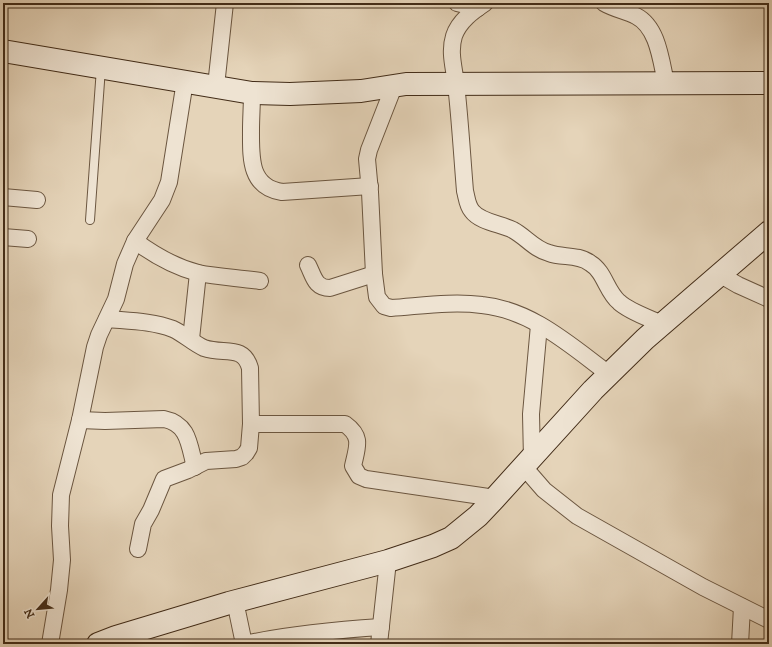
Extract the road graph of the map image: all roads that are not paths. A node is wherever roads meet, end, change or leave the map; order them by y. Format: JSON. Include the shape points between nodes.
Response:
{"nodes":[{"id":1,"x":225,"y":3,"type":"edge"},
{"id":2,"x":457,"y":3,"type":"edge"},
{"id":3,"x":604,"y":3,"type":"edge"},
{"id":4,"x":482,"y":5,"type":"edge"},
{"id":5,"x":3,"y":51,"type":"edge"},
{"id":6,"x":102,"y":67,"type":"junction"},
{"id":7,"x":185,"y":81,"type":"junction"},
{"id":8,"x":666,"y":83,"type":"junction"},
{"id":9,"x":769,"y":83,"type":"edge"},
{"id":10,"x":456,"y":84,"type":"junction"},
{"id":11,"x":216,"y":86,"type":"junction"},
{"id":12,"x":394,"y":86,"type":"junction"},
{"id":13,"x":252,"y":93,"type":"junction"},
{"id":14,"x":370,"y":186,"type":"junction"},
{"id":15,"x":3,"y":197,"type":"edge"},
{"id":16,"x":37,"y":200,"type":"dead end"},
{"id":17,"x":90,"y":220,"type":"dead end"},
{"id":18,"x":769,"y":232,"type":"edge"},
{"id":19,"x":3,"y":237,"type":"edge"},
{"id":20,"x":28,"y":239,"type":"dead end"},
{"id":21,"x":135,"y":241,"type":"junction"},
{"id":22,"x":308,"y":265,"type":"dead end"},
{"id":23,"x":198,"y":273,"type":"junction"},
{"id":24,"x":374,"y":274,"type":"junction"},
{"id":25,"x":719,"y":274,"type":"junction"},
{"id":26,"x":260,"y":281,"type":"dead end"},
{"id":27,"x":769,"y":299,"type":"edge"},
{"id":28,"x":107,"y":319,"type":"junction"},
{"id":29,"x":662,"y":324,"type":"junction"},
{"id":30,"x":540,"y":325,"type":"junction"},
{"id":31,"x":191,"y":339,"type":"junction"},
{"id":32,"x":609,"y":374,"type":"junction"},
{"id":33,"x":80,"y":420,"type":"junction"},
{"id":34,"x":251,"y":424,"type":"junction"},
{"id":35,"x":528,"y":463,"type":"junction"},
{"id":36,"x":195,"y":467,"type":"junction"},
{"id":37,"x":495,"y":498,"type":"junction"},
{"id":38,"x":138,"y":549,"type":"dead end"},
{"id":39,"x":388,"y":561,"type":"junction"},
{"id":40,"x":235,"y":601,"type":"junction"},
{"id":41,"x":742,"y":607,"type":"junction"},
{"id":42,"x":769,"y":620,"type":"edge"},
{"id":43,"x":381,"y":627,"type":"junction"},
{"id":44,"x":50,"y":644,"type":"edge"},
{"id":45,"x":98,"y":644,"type":"edge"},
{"id":46,"x":245,"y":644,"type":"edge"},
{"id":47,"x":379,"y":644,"type":"edge"},
{"id":48,"x":740,"y":644,"type":"edge"}],
"edges":[{"from":1,"to":11,"type":"street"},
{"from":2,"to":4,"type":"street"},
{"from":3,"to":8,"type":"street","via":[[643,20],[655,41]]},
{"from":4,"to":10,"type":"street","via":[[464,19],[454,35],[452,61]]},
{"from":5,"to":6,"type":"street"},
{"from":6,"to":7,"type":"street"},
{"from":6,"to":17,"type":"lane"},
{"from":7,"to":11,"type":"street"},
{"from":7,"to":21,"type":"street","via":[[169,182],[162,200]]},
{"from":8,"to":9,"type":"street"},
{"from":8,"to":10,"type":"street"},
{"from":10,"to":12,"type":"street"},
{"from":10,"to":29,"type":"street","via":[[465,191],[472,212],[479,218],[513,230],[539,250],[589,261],[604,277],[619,302]]},
{"from":11,"to":13,"type":"street"},
{"from":12,"to":13,"type":"street","via":[[362,91]]},
{"from":12,"to":14,"type":"street","via":[[369,150],[367,159]]},
{"from":13,"to":14,"type":"street","via":[[253,166],[256,176],[264,185],[282,192]]},
{"from":14,"to":24,"type":"street"},
{"from":15,"to":16,"type":"street"},
{"from":18,"to":25,"type":"street"},
{"from":19,"to":20,"type":"street"},
{"from":21,"to":23,"type":"street","via":[[171,264]]},
{"from":21,"to":28,"type":"street"},
{"from":22,"to":24,"type":"street","via":[[318,285],[323,288]]},
{"from":23,"to":26,"type":"street"},
{"from":23,"to":31,"type":"street"},
{"from":24,"to":30,"type":"street","via":[[377,297],[384,306],[391,308],[452,304],[483,305],[501,308]]},
{"from":25,"to":27,"type":"street"},
{"from":25,"to":29,"type":"street"},
{"from":28,"to":31,"type":"street","via":[[163,325]]},
{"from":28,"to":33,"type":"street","via":[[95,347]]},
{"from":29,"to":32,"type":"street"},
{"from":30,"to":32,"type":"street"},
{"from":30,"to":35,"type":"street"},
{"from":31,"to":34,"type":"street","via":[[206,348],[238,353],[248,360]]},
{"from":32,"to":35,"type":"street"},
{"from":33,"to":36,"type":"street","via":[[172,421],[186,433]]},
{"from":33,"to":44,"type":"street","via":[[62,495],[61,568]]},
{"from":34,"to":36,"type":"street","via":[[249,448],[242,457],[206,461]]},
{"from":34,"to":37,"type":"street","via":[[345,424],[356,436],[358,444],[353,466],[359,476]]},
{"from":35,"to":37,"type":"street"},
{"from":35,"to":41,"type":"street","via":[[544,490],[577,516]]},
{"from":36,"to":38,"type":"street","via":[[164,479],[143,524]]},
{"from":37,"to":39,"type":"street","via":[[451,538]]},
{"from":39,"to":40,"type":"street"},
{"from":39,"to":43,"type":"street"},
{"from":40,"to":45,"type":"street"},
{"from":40,"to":46,"type":"street"},
{"from":41,"to":42,"type":"street"},
{"from":41,"to":48,"type":"street"},
{"from":43,"to":46,"type":"street","via":[[308,632]]},
{"from":43,"to":47,"type":"street"}]}
